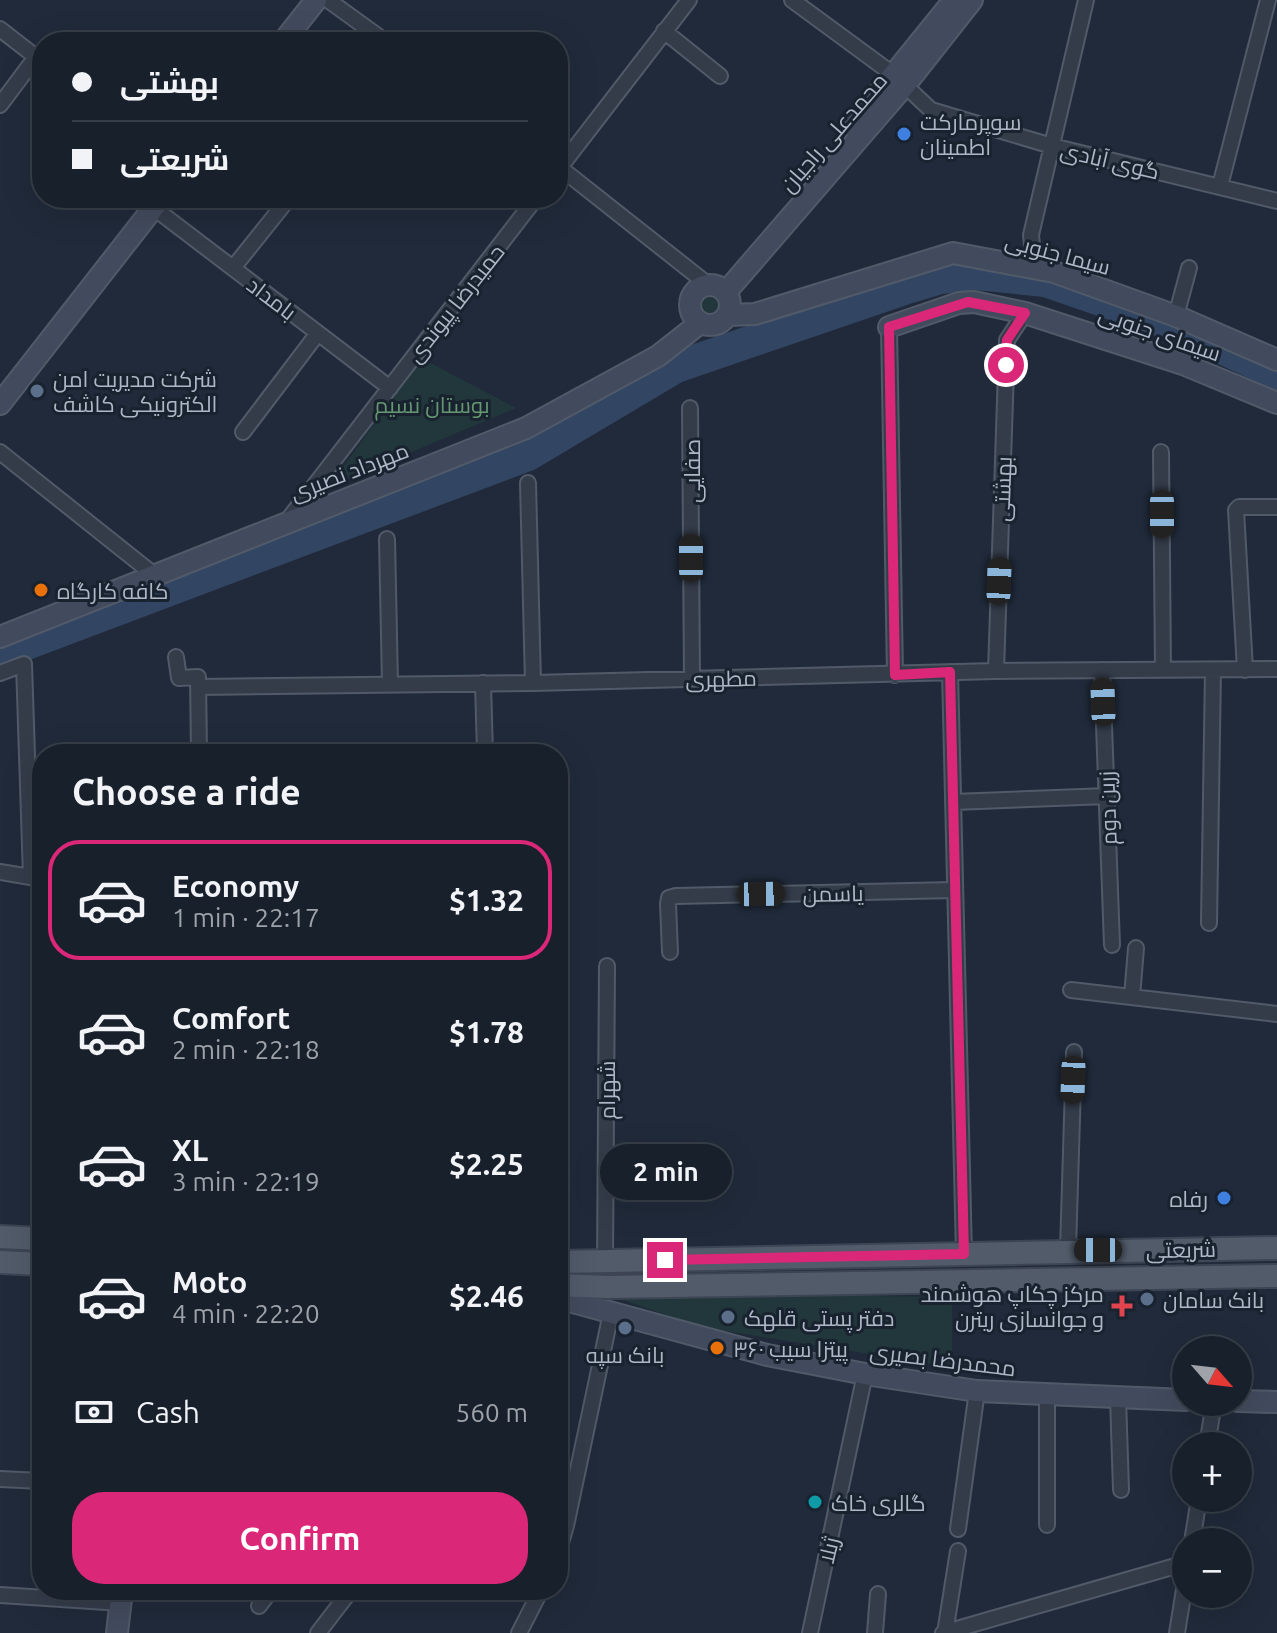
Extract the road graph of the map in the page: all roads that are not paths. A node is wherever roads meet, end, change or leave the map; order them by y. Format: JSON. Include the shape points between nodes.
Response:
{"nodes":[{"id":1,"x":316,"y":0,"type":"edge"},
{"id":2,"x":328,"y":0,"type":"edge"},
{"id":3,"x":689,"y":0,"type":"edge"},
{"id":4,"x":792,"y":0,"type":"edge"},
{"id":5,"x":954,"y":0,"type":"edge"},
{"id":6,"x":972,"y":0,"type":"edge"},
{"id":7,"x":1086,"y":0,"type":"edge"},
{"id":8,"x":1268,"y":0,"type":"edge"},
{"id":9,"x":0,"y":29,"type":"edge"},
{"id":10,"x":664,"y":31,"type":"junction"},
{"id":11,"x":291,"y":32,"type":"edge"},
{"id":12,"x":372,"y":32,"type":"edge"},
{"id":13,"x":32,"y":54,"type":"edge"},
{"id":14,"x":32,"y":62,"type":"edge"},
{"id":15,"x":720,"y":76,"type":"dead end"},
{"id":16,"x":900,"y":80,"type":"junction"},
{"id":17,"x":0,"y":105,"type":"edge"},
{"id":18,"x":1052,"y":146,"type":"junction"},
{"id":19,"x":568,"y":156,"type":"edge"},
{"id":20,"x":568,"y":175,"type":"edge"},
{"id":21,"x":1220,"y":186,"type":"junction"},
{"id":22,"x":1277,"y":201,"type":"edge"},
{"id":23,"x":154,"y":208,"type":"edge"},
{"id":24,"x":164,"y":208,"type":"edge"},
{"id":25,"x":281,"y":208,"type":"edge"},
{"id":26,"x":528,"y":208,"type":"edge"},
{"id":27,"x":1034,"y":266,"type":"junction"},
{"id":28,"x":233,"y":268,"type":"junction"},
{"id":29,"x":1189,"y":268,"type":"dead end"},
{"id":30,"x":717,"y":287,"type":"junction"},
{"id":31,"x":1025,"y":313,"type":"junction"},
{"id":32,"x":728,"y":315,"type":"junction"},
{"id":33,"x":1176,"y":316,"type":"junction"},
{"id":34,"x":700,"y":323,"type":"junction"},
{"id":35,"x":889,"y":327,"type":"joint"},
{"id":36,"x":318,"y":333,"type":"junction"},
{"id":37,"x":1277,"y":360,"type":"edge"},
{"id":38,"x":390,"y":388,"type":"junction"},
{"id":39,"x":1277,"y":403,"type":"edge"},
{"id":40,"x":0,"y":404,"type":"edge"},
{"id":41,"x":690,"y":408,"type":"dead end"},
{"id":42,"x":243,"y":432,"type":"dead end"},
{"id":43,"x":0,"y":452,"type":"edge"},
{"id":44,"x":1161,"y":452,"type":"dead end"},
{"id":45,"x":528,"y":483,"type":"dead end"},
{"id":46,"x":1277,"y":507,"type":"edge"},
{"id":47,"x":287,"y":522,"type":"junction"},
{"id":48,"x":387,"y":539,"type":"dead end"},
{"id":49,"x":153,"y":574,"type":"junction"},
{"id":50,"x":0,"y":637,"type":"edge"},
{"id":51,"x":176,"y":657,"type":"dead end"},
{"id":52,"x":1277,"y":669,"type":"edge"},
{"id":53,"x":1102,"y":670,"type":"junction"},
{"id":54,"x":1163,"y":670,"type":"junction"},
{"id":55,"x":1213,"y":670,"type":"junction"},
{"id":56,"x":1245,"y":670,"type":"junction"},
{"id":57,"x":996,"y":671,"type":"junction"},
{"id":58,"x":950,"y":672,"type":"junction"},
{"id":59,"x":0,"y":673,"type":"edge"},
{"id":60,"x":895,"y":675,"type":"junction"},
{"id":61,"x":692,"y":679,"type":"junction"},
{"id":62,"x":483,"y":683,"type":"junction"},
{"id":63,"x":533,"y":683,"type":"junction"},
{"id":64,"x":390,"y":684,"type":"junction"},
{"id":65,"x":198,"y":687,"type":"junction"},
{"id":66,"x":199,"y":744,"type":"edge"},
{"id":67,"x":485,"y":744,"type":"edge"},
{"id":68,"x":1107,"y":796,"type":"junction"},
{"id":69,"x":953,"y":802,"type":"junction"},
{"id":70,"x":32,"y":807,"type":"edge"},
{"id":71,"x":0,"y":872,"type":"edge"},
{"id":72,"x":32,"y":877,"type":"edge"},
{"id":73,"x":955,"y":890,"type":"junction"},
{"id":74,"x":1209,"y":923,"type":"dead end"},
{"id":75,"x":1112,"y":945,"type":"dead end"},
{"id":76,"x":1136,"y":948,"type":"dead end"},
{"id":77,"x":670,"y":952,"type":"dead end"},
{"id":78,"x":607,"y":966,"type":"dead end"},
{"id":79,"x":1071,"y":990,"type":"dead end"},
{"id":80,"x":1132,"y":997,"type":"junction"},
{"id":81,"x":1277,"y":1014,"type":"edge"},
{"id":82,"x":1074,"y":1052,"type":"dead end"},
{"id":83,"x":0,"y":1237,"type":"edge"},
{"id":84,"x":32,"y":1239,"type":"edge"},
{"id":85,"x":1277,"y":1248,"type":"edge"},
{"id":86,"x":1068,"y":1250,"type":"junction"},
{"id":87,"x":964,"y":1254,"type":"junction"},
{"id":88,"x":605,"y":1261,"type":"junction"},
{"id":89,"x":0,"y":1262,"type":"edge"},
{"id":90,"x":568,"y":1262,"type":"edge"},
{"id":91,"x":32,"y":1264,"type":"edge"},
{"id":92,"x":1277,"y":1276,"type":"edge"},
{"id":93,"x":568,"y":1285,"type":"edge"},
{"id":94,"x":568,"y":1301,"type":"edge"},
{"id":95,"x":611,"y":1313,"type":"junction"},
{"id":96,"x":865,"y":1374,"type":"junction"},
{"id":97,"x":977,"y":1391,"type":"junction"},
{"id":98,"x":1047,"y":1394,"type":"junction"},
{"id":99,"x":1118,"y":1397,"type":"junction"},
{"id":100,"x":1172,"y":1399,"type":"edge"},
{"id":101,"x":1252,"y":1401,"type":"edge"},
{"id":102,"x":1277,"y":1402,"type":"edge"},
{"id":103,"x":0,"y":1479,"type":"edge"},
{"id":104,"x":32,"y":1481,"type":"edge"},
{"id":105,"x":1121,"y":1490,"type":"dead end"},
{"id":106,"x":568,"y":1517,"type":"edge"},
{"id":107,"x":1047,"y":1525,"type":"dead end"},
{"id":108,"x":958,"y":1529,"type":"dead end"},
{"id":109,"x":958,"y":1551,"type":"dead end"},
{"id":110,"x":1172,"y":1567,"type":"edge"},
{"id":111,"x":878,"y":1594,"type":"dead end"},
{"id":112,"x":0,"y":1595,"type":"edge"},
{"id":113,"x":32,"y":1595,"type":"edge"},
{"id":114,"x":121,"y":1600,"type":"edge"},
{"id":115,"x":264,"y":1600,"type":"edge"},
{"id":116,"x":338,"y":1600,"type":"edge"},
{"id":117,"x":536,"y":1600,"type":"edge"},
{"id":118,"x":259,"y":1606,"type":"dead end"},
{"id":119,"x":1181,"y":1608,"type":"edge"},
{"id":120,"x":320,"y":1632,"type":"edge"},
{"id":121,"x":117,"y":1633,"type":"edge"},
{"id":122,"x":519,"y":1633,"type":"edge"},
{"id":123,"x":810,"y":1633,"type":"edge"},
{"id":124,"x":875,"y":1633,"type":"edge"},
{"id":125,"x":944,"y":1633,"type":"edge"},
{"id":126,"x":1177,"y":1633,"type":"edge"}],
"edges":[{"from":1,"to":11,"type":"street"},
{"from":2,"to":12,"type":"street"},
{"from":3,"to":10,"type":"street"},
{"from":4,"to":16,"type":"street","name":"گوی آبادی"},
{"from":5,"to":16,"type":"street","name":"محمدعلی راجیان"},
{"from":6,"to":16,"type":"street","name":"محمدعلی راجیان"},
{"from":7,"to":18,"type":"street"},
{"from":8,"to":21,"type":"street"},
{"from":9,"to":13,"type":"street"},
{"from":10,"to":15,"type":"street"},
{"from":10,"to":19,"type":"street"},
{"from":14,"to":17,"type":"street"},
{"from":16,"to":18,"type":"street","name":"گوی آبادی","via":[[931,110]]},
{"from":16,"to":30,"type":"street","name":"محمدعلی راجیان"},
{"from":18,"to":21,"type":"street","name":"گوی آبادی"},
{"from":18,"to":27,"type":"street","via":[[1031,235]]},
{"from":20,"to":30,"type":"street"},
{"from":21,"to":22,"type":"street","name":"گوی آبادی"},
{"from":23,"to":40,"type":"street"},
{"from":24,"to":28,"type":"street","name":"بامداد"},
{"from":25,"to":28,"type":"street"},
{"from":26,"to":38,"type":"street","name":"حمیدرضا پیوندی"},
{"from":27,"to":32,"type":"street","name":"سیما جنوبی","via":[[953,253],[755,314]]},
{"from":27,"to":33,"type":"street","name":"سیما جنوبی"},
{"from":28,"to":36,"type":"street","name":"بامداد"},
{"from":29,"to":33,"type":"street"},
{"from":30,"to":32,"type":"street","via":[[730,307]]},
{"from":30,"to":34,"type":"street","via":[[692,295],[690,311]]},
{"from":31,"to":35,"type":"street","via":[[968,302]]},
{"from":31,"to":39,"type":"street","name":"سیمای جنوبی","via":[[1183,364]]},
{"from":31,"to":57,"type":"street","name":"بهشتی","via":[[1007,340]]},
{"from":32,"to":34,"type":"street","via":[[716,325]]},
{"from":33,"to":37,"type":"street","name":"سیما جنوبی"},
{"from":34,"to":47,"type":"street","name":"مهرداد نصیری","via":[[658,356],[526,428]]},
{"from":35,"to":60,"type":"street"},
{"from":36,"to":38,"type":"street","name":"بامداد"},
{"from":36,"to":42,"type":"street"},
{"from":38,"to":47,"type":"street","name":"حمیدرضا پیوندی"},
{"from":41,"to":61,"type":"street","name":"صفایی"},
{"from":43,"to":49,"type":"street"},
{"from":44,"to":54,"type":"street"},
{"from":45,"to":63,"type":"street"},
{"from":46,"to":56,"type":"street","via":[[1236,510]]},
{"from":47,"to":49,"type":"street","name":"مهرداد نصیری"},
{"from":48,"to":64,"type":"street"},
{"from":49,"to":50,"type":"street","name":"مهرداد نصیری"},
{"from":51,"to":65,"type":"street","via":[[179,678],[198,677]]},
{"from":52,"to":56,"type":"street","name":"مطهری"},
{"from":53,"to":54,"type":"street","name":"مطهری"},
{"from":53,"to":57,"type":"street","name":"مطهری"},
{"from":53,"to":68,"type":"street","name":"زرین دوم"},
{"from":54,"to":55,"type":"street","name":"مطهری"},
{"from":55,"to":56,"type":"street","name":"مطهری"},
{"from":55,"to":74,"type":"street"},
{"from":57,"to":58,"type":"street","name":"مطهری"},
{"from":58,"to":60,"type":"street","name":"مطهری"},
{"from":58,"to":69,"type":"street"},
{"from":59,"to":70,"type":"street","via":[[24,664]]},
{"from":60,"to":61,"type":"street","name":"مطهری"},
{"from":61,"to":63,"type":"street","name":"مطهری"},
{"from":62,"to":63,"type":"street","name":"مطهری"},
{"from":62,"to":64,"type":"street","name":"مطهری"},
{"from":62,"to":67,"type":"street"},
{"from":64,"to":65,"type":"street","name":"مطهری"},
{"from":65,"to":66,"type":"street"},
{"from":68,"to":69,"type":"street"},
{"from":68,"to":75,"type":"street","name":"زرین دوم"},
{"from":69,"to":73,"type":"street"},
{"from":71,"to":72,"type":"street"},
{"from":73,"to":77,"type":"street","name":"یاسمن","via":[[676,896],[668,904]]},
{"from":73,"to":87,"type":"street"},
{"from":76,"to":80,"type":"street"},
{"from":78,"to":88,"type":"street","name":"شهرام"},
{"from":79,"to":80,"type":"street"},
{"from":80,"to":81,"type":"street"},
{"from":82,"to":86,"type":"street"},
{"from":83,"to":84,"type":"main road"},
{"from":85,"to":86,"type":"main road","name":"شریعتی"},
{"from":86,"to":87,"type":"main road","name":"شریعتی"},
{"from":87,"to":88,"type":"main road","name":"شریعتی"},
{"from":88,"to":90,"type":"main road","name":"شریعتی"},
{"from":89,"to":91,"type":"main road"},
{"from":92,"to":93,"type":"main road","name":"شریعتی"},
{"from":94,"to":95,"type":"street","name":"محمدرضا بصیری"},
{"from":95,"to":96,"type":"street","name":"محمدرضا بصیری","via":[[767,1355]]},
{"from":95,"to":106,"type":"street"},
{"from":96,"to":97,"type":"street","name":"محمدرضا بصیری"},
{"from":96,"to":123,"type":"street","name":"ژیلا"},
{"from":97,"to":98,"type":"street","name":"محمدرضا بصیری"},
{"from":97,"to":108,"type":"street"},
{"from":98,"to":99,"type":"street","name":"محمدرضا بصیری"},
{"from":98,"to":107,"type":"street"},
{"from":99,"to":100,"type":"street","name":"محمدرضا بصیری"},
{"from":99,"to":105,"type":"street"},
{"from":101,"to":102,"type":"street"},
{"from":103,"to":104,"type":"street"},
{"from":109,"to":125,"type":"street"},
{"from":110,"to":125,"type":"street"},
{"from":111,"to":124,"type":"street"},
{"from":112,"to":113,"type":"street"},
{"from":114,"to":121,"type":"street"},
{"from":115,"to":118,"type":"street"},
{"from":116,"to":120,"type":"street"},
{"from":117,"to":122,"type":"street"},
{"from":119,"to":126,"type":"street"}]}
